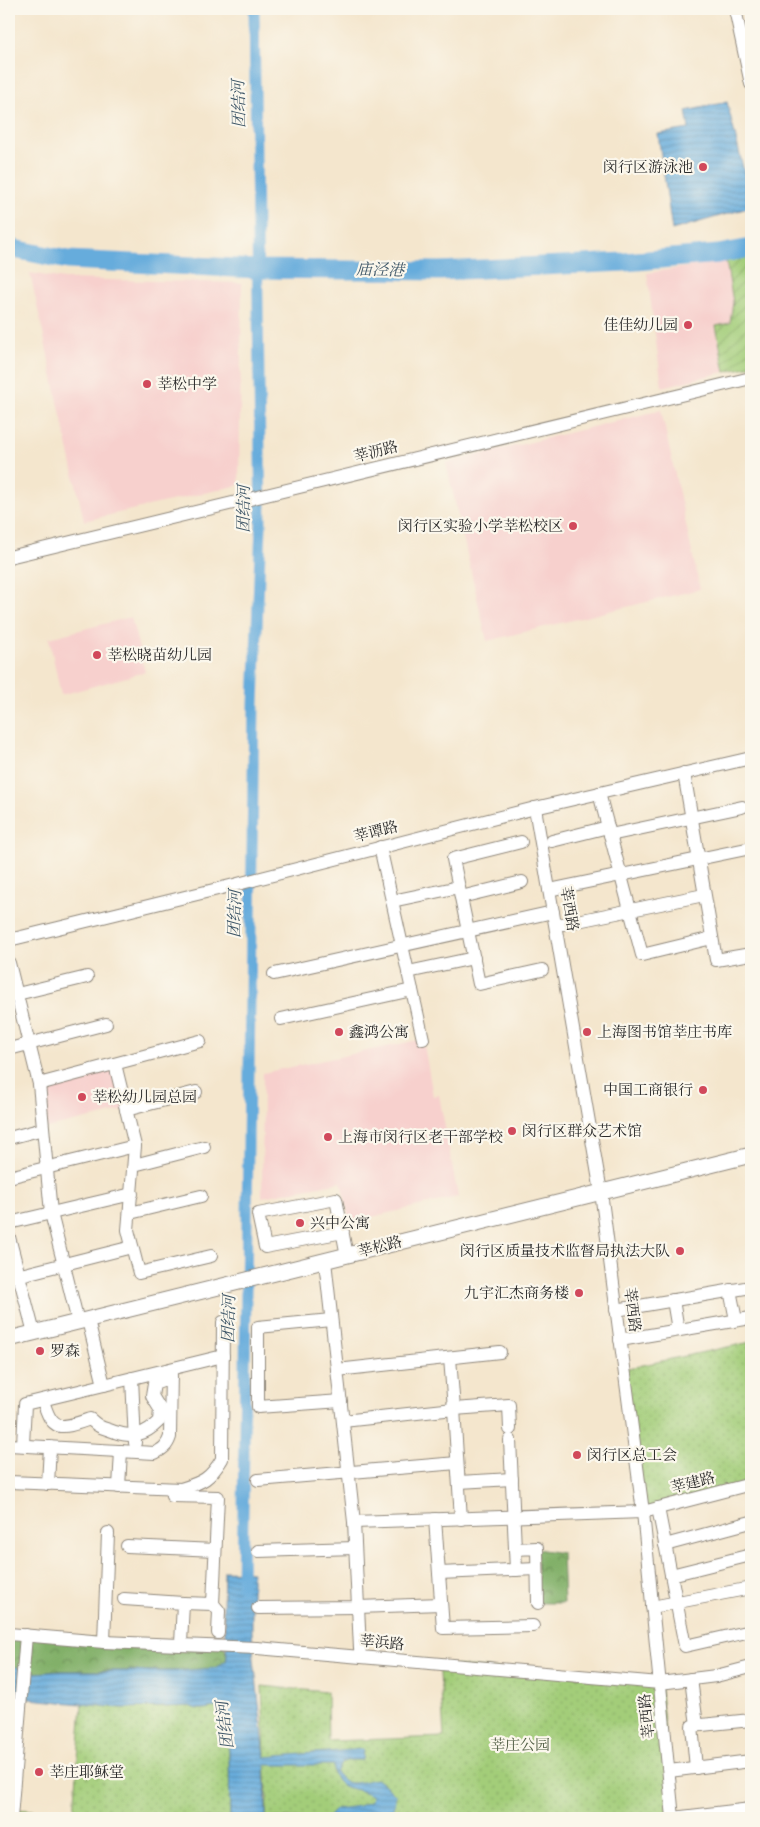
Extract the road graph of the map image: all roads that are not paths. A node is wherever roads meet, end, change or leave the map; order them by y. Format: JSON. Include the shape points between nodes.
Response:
{"nodes":[{"id":1,"x":734,"y":9,"type":"edge"},
{"id":2,"x":751,"y":84,"type":"edge"},
{"id":3,"x":751,"y":378,"type":"edge"},
{"id":4,"x":9,"y":557,"type":"edge"},
{"id":5,"x":751,"y":758,"type":"edge"},
{"id":6,"x":684,"y":773,"type":"junction"},
{"id":7,"x":599,"y":793,"type":"junction"},
{"id":8,"x":742,"y":807,"type":"dead end"},
{"id":9,"x":535,"y":808,"type":"junction"},
{"id":10,"x":691,"y":818,"type":"junction"},
{"id":11,"x":609,"y":831,"type":"junction"},
{"id":12,"x":552,"y":841,"type":"dead end"},
{"id":13,"x":521,"y":842,"type":"dead end"},
{"id":14,"x":380,"y":847,"type":"junction"},
{"id":15,"x":751,"y":848,"type":"edge"},
{"id":16,"x":698,"y":859,"type":"junction"},
{"id":17,"x":620,"y":876,"type":"junction"},
{"id":18,"x":522,"y":882,"type":"dead end"},
{"id":19,"x":549,"y":890,"type":"junction"},
{"id":20,"x":460,"y":892,"type":"junction"},
{"id":21,"x":704,"y":896,"type":"junction"},
{"id":22,"x":392,"y":901,"type":"junction"},
{"id":23,"x":630,"y":911,"type":"junction"},
{"id":24,"x":553,"y":912,"type":"junction"},
{"id":25,"x":563,"y":924,"type":"dead end"},
{"id":26,"x":468,"y":931,"type":"junction"},
{"id":27,"x":712,"y":938,"type":"junction"},
{"id":28,"x":9,"y":940,"type":"edge"},
{"id":29,"x":402,"y":946,"type":"junction"},
{"id":30,"x":751,"y":954,"type":"edge"},
{"id":31,"x":474,"y":958,"type":"junction"},
{"id":32,"x":9,"y":963,"type":"edge"},
{"id":33,"x":542,"y":970,"type":"dead end"},
{"id":34,"x":408,"y":972,"type":"junction"},
{"id":35,"x":274,"y":974,"type":"dead end"},
{"id":36,"x":87,"y":976,"type":"dead end"},
{"id":37,"x":412,"y":990,"type":"junction"},
{"id":38,"x":13,"y":995,"type":"edge"},
{"id":39,"x":281,"y":1019,"type":"dead end"},
{"id":40,"x":106,"y":1024,"type":"dead end"},
{"id":41,"x":423,"y":1039,"type":"dead end"},
{"id":42,"x":200,"y":1041,"type":"dead end"},
{"id":43,"x":29,"y":1044,"type":"junction"},
{"id":44,"x":9,"y":1049,"type":"edge"},
{"id":45,"x":115,"y":1064,"type":"junction"},
{"id":46,"x":39,"y":1084,"type":"junction"},
{"id":47,"x":196,"y":1092,"type":"dead end"},
{"id":48,"x":126,"y":1110,"type":"junction"},
{"id":49,"x":43,"y":1129,"type":"junction"},
{"id":50,"x":9,"y":1138,"type":"edge"},
{"id":51,"x":135,"y":1146,"type":"junction"},
{"id":52,"x":204,"y":1147,"type":"dead end"},
{"id":53,"x":751,"y":1155,"type":"edge"},
{"id":54,"x":134,"y":1165,"type":"junction"},
{"id":55,"x":47,"y":1168,"type":"junction"},
{"id":56,"x":9,"y":1177,"type":"edge"},
{"id":57,"x":600,"y":1192,"type":"junction"},
{"id":58,"x":132,"y":1194,"type":"junction"},
{"id":59,"x":201,"y":1196,"type":"dead end"},
{"id":60,"x":51,"y":1213,"type":"junction"},
{"id":61,"x":130,"y":1213,"type":"junction"},
{"id":62,"x":9,"y":1223,"type":"edge"},
{"id":63,"x":342,"y":1232,"type":"junction"},
{"id":64,"x":9,"y":1237,"type":"edge"},
{"id":65,"x":132,"y":1247,"type":"junction"},
{"id":66,"x":211,"y":1256,"type":"dead end"},
{"id":67,"x":347,"y":1256,"type":"junction"},
{"id":68,"x":325,"y":1261,"type":"junction"},
{"id":69,"x":64,"y":1264,"type":"junction"},
{"id":70,"x":14,"y":1277,"type":"edge"},
{"id":71,"x":751,"y":1287,"type":"edge"},
{"id":72,"x":730,"y":1290,"type":"junction"},
{"id":73,"x":673,"y":1300,"type":"junction"},
{"id":74,"x":616,"y":1310,"type":"junction"},
{"id":75,"x":751,"y":1318,"type":"edge"},
{"id":76,"x":331,"y":1320,"type":"junction"},
{"id":77,"x":736,"y":1320,"type":"junction"},
{"id":78,"x":83,"y":1321,"type":"junction"},
{"id":79,"x":223,"y":1322,"type":"dead end"},
{"id":80,"x":678,"y":1330,"type":"junction"},
{"id":81,"x":34,"y":1333,"type":"junction"},
{"id":82,"x":9,"y":1339,"type":"edge"},
{"id":83,"x":620,"y":1340,"type":"junction"},
{"id":84,"x":500,"y":1352,"type":"dead end"},
{"id":85,"x":223,"y":1356,"type":"junction"},
{"id":86,"x":450,"y":1358,"type":"junction"},
{"id":87,"x":337,"y":1370,"type":"junction"},
{"id":88,"x":171,"y":1374,"type":"junction"},
{"id":89,"x":132,"y":1378,"type":"junction"},
{"id":90,"x":104,"y":1385,"type":"junction"},
{"id":91,"x":43,"y":1400,"type":"junction"},
{"id":92,"x":341,"y":1401,"type":"junction"},
{"id":93,"x":454,"y":1410,"type":"junction"},
{"id":94,"x":343,"y":1421,"type":"junction"},
{"id":95,"x":135,"y":1436,"type":"junction"},
{"id":96,"x":9,"y":1445,"type":"edge"},
{"id":97,"x":23,"y":1445,"type":"junction"},
{"id":98,"x":50,"y":1447,"type":"junction"},
{"id":99,"x":121,"y":1451,"type":"junction"},
{"id":100,"x":136,"y":1452,"type":"junction"},
{"id":101,"x":458,"y":1463,"type":"junction"},
{"id":102,"x":348,"y":1472,"type":"junction"},
{"id":103,"x":512,"y":1479,"type":"junction"},
{"id":104,"x":258,"y":1480,"type":"dead end"},
{"id":105,"x":9,"y":1482,"type":"edge"},
{"id":106,"x":459,"y":1482,"type":"junction"},
{"id":107,"x":48,"y":1484,"type":"junction"},
{"id":108,"x":751,"y":1484,"type":"edge"},
{"id":109,"x":119,"y":1487,"type":"junction"},
{"id":110,"x":132,"y":1495,"type":"dead end"},
{"id":111,"x":658,"y":1508,"type":"junction"},
{"id":112,"x":643,"y":1512,"type":"junction"},
{"id":113,"x":514,"y":1517,"type":"junction"},
{"id":114,"x":434,"y":1519,"type":"junction"},
{"id":115,"x":461,"y":1519,"type":"junction"},
{"id":116,"x":354,"y":1522,"type":"junction"},
{"id":117,"x":751,"y":1522,"type":"edge"},
{"id":118,"x":108,"y":1533,"type":"dead end"},
{"id":119,"x":665,"y":1545,"type":"junction"},
{"id":120,"x":127,"y":1546,"type":"dead end"},
{"id":121,"x":355,"y":1548,"type":"junction"},
{"id":122,"x":515,"y":1549,"type":"junction"},
{"id":123,"x":215,"y":1550,"type":"junction"},
{"id":124,"x":258,"y":1551,"type":"dead end"},
{"id":125,"x":751,"y":1555,"type":"edge"},
{"id":126,"x":537,"y":1569,"type":"junction"},
{"id":127,"x":516,"y":1570,"type":"junction"},
{"id":128,"x":439,"y":1572,"type":"junction"},
{"id":129,"x":671,"y":1575,"type":"junction"},
{"id":130,"x":751,"y":1588,"type":"edge"},
{"id":131,"x":124,"y":1599,"type":"dead end"},
{"id":132,"x":676,"y":1602,"type":"junction"},
{"id":133,"x":183,"y":1603,"type":"junction"},
{"id":134,"x":538,"y":1603,"type":"dead end"},
{"id":135,"x":213,"y":1604,"type":"junction"},
{"id":136,"x":441,"y":1604,"type":"junction"},
{"id":137,"x":358,"y":1607,"type":"junction"},
{"id":138,"x":652,"y":1607,"type":"junction"},
{"id":139,"x":258,"y":1608,"type":"dead end"},
{"id":140,"x":533,"y":1626,"type":"dead end"},
{"id":141,"x":751,"y":1631,"type":"edge"},
{"id":142,"x":218,"y":1633,"type":"dead end"},
{"id":143,"x":9,"y":1634,"type":"edge"},
{"id":144,"x":26,"y":1635,"type":"junction"},
{"id":145,"x":104,"y":1642,"type":"junction"},
{"id":146,"x":181,"y":1644,"type":"junction"},
{"id":147,"x":360,"y":1649,"type":"dead end"},
{"id":148,"x":751,"y":1667,"type":"edge"},
{"id":149,"x":692,"y":1679,"type":"junction"},
{"id":150,"x":660,"y":1683,"type":"junction"},
{"id":151,"x":751,"y":1720,"type":"edge"},
{"id":152,"x":697,"y":1725,"type":"junction"},
{"id":153,"x":751,"y":1761,"type":"edge"},
{"id":154,"x":696,"y":1768,"type":"junction"},
{"id":155,"x":669,"y":1771,"type":"junction"},
{"id":156,"x":751,"y":1809,"type":"edge"},
{"id":157,"x":11,"y":1818,"type":"edge"},
{"id":158,"x":673,"y":1818,"type":"edge"}],
"edges":[{"from":1,"to":2,"type":"street"},
{"from":3,"to":4,"type":"street","name":"莘沥路"},
{"from":5,"to":6,"type":"street","name":"莘谭路"},
{"from":6,"to":7,"type":"street","name":"莘谭路"},
{"from":6,"to":10,"type":"street"},
{"from":7,"to":9,"type":"street","name":"莘谭路"},
{"from":7,"to":11,"type":"street"},
{"from":8,"to":10,"type":"street"},
{"from":9,"to":14,"type":"street","name":"莘谭路"},
{"from":9,"to":19,"type":"street","name":"莘西路"},
{"from":10,"to":11,"type":"street"},
{"from":10,"to":16,"type":"street"},
{"from":11,"to":12,"type":"street"},
{"from":11,"to":17,"type":"street"},
{"from":13,"to":20,"type":"street","via":[[453,859]]},
{"from":14,"to":22,"type":"street"},
{"from":14,"to":28,"type":"street","name":"莘谭路"},
{"from":15,"to":16,"type":"street"},
{"from":16,"to":17,"type":"street"},
{"from":16,"to":21,"type":"street"},
{"from":17,"to":19,"type":"street"},
{"from":17,"to":23,"type":"street"},
{"from":18,"to":20,"type":"street"},
{"from":19,"to":24,"type":"street","name":"莘西路"},
{"from":20,"to":22,"type":"street"},
{"from":20,"to":26,"type":"street"},
{"from":21,"to":23,"type":"street"},
{"from":21,"to":27,"type":"street"},
{"from":22,"to":29,"type":"street"},
{"from":23,"to":25,"type":"street"},
{"from":23,"to":27,"type":"street","via":[[642,955]]},
{"from":24,"to":26,"type":"street"},
{"from":24,"to":57,"type":"street","name":"莘西路"},
{"from":26,"to":29,"type":"street"},
{"from":26,"to":31,"type":"street"},
{"from":27,"to":30,"type":"street","via":[[716,960]]},
{"from":29,"to":34,"type":"street"},
{"from":29,"to":35,"type":"street"},
{"from":31,"to":33,"type":"street","via":[[479,984]]},
{"from":31,"to":34,"type":"street"},
{"from":32,"to":38,"type":"street"},
{"from":34,"to":37,"type":"street"},
{"from":36,"to":38,"type":"street"},
{"from":37,"to":39,"type":"street"},
{"from":37,"to":41,"type":"street"},
{"from":38,"to":43,"type":"street"},
{"from":40,"to":43,"type":"street"},
{"from":42,"to":45,"type":"street"},
{"from":43,"to":44,"type":"street"},
{"from":43,"to":46,"type":"street"},
{"from":45,"to":46,"type":"street"},
{"from":45,"to":48,"type":"street"},
{"from":46,"to":49,"type":"street"},
{"from":47,"to":48,"type":"street"},
{"from":48,"to":51,"type":"street"},
{"from":49,"to":50,"type":"street"},
{"from":49,"to":55,"type":"street"},
{"from":51,"to":54,"type":"street"},
{"from":51,"to":55,"type":"street"},
{"from":52,"to":54,"type":"street"},
{"from":53,"to":57,"type":"main road","name":"莘松路"},
{"from":54,"to":58,"type":"street"},
{"from":55,"to":56,"type":"street"},
{"from":55,"to":60,"type":"street"},
{"from":57,"to":67,"type":"main road","name":"莘松路"},
{"from":57,"to":74,"type":"street","name":"莘西路"},
{"from":58,"to":60,"type":"street"},
{"from":58,"to":61,"type":"street"},
{"from":59,"to":61,"type":"street"},
{"from":60,"to":62,"type":"street"},
{"from":60,"to":69,"type":"street"},
{"from":61,"to":65,"type":"street","via":[[128,1230]]},
{"from":63,"to":63,"type":"street","via":[[336,1199],[258,1214],[265,1247]]},
{"from":63,"to":67,"type":"street"},
{"from":64,"to":70,"type":"street"},
{"from":65,"to":66,"type":"street","via":[[138,1274]]},
{"from":65,"to":69,"type":"street"},
{"from":67,"to":68,"type":"main road","name":"莘松路"},
{"from":68,"to":76,"type":"street"},
{"from":68,"to":78,"type":"main road","name":"莘松路"},
{"from":69,"to":70,"type":"street"},
{"from":69,"to":78,"type":"street"},
{"from":70,"to":81,"type":"street"},
{"from":71,"to":72,"type":"street"},
{"from":72,"to":73,"type":"street"},
{"from":72,"to":77,"type":"street"},
{"from":73,"to":74,"type":"street"},
{"from":73,"to":80,"type":"street"},
{"from":74,"to":83,"type":"street","name":"莘西路"},
{"from":75,"to":77,"type":"street"},
{"from":76,"to":87,"type":"street"},
{"from":76,"to":92,"type":"street","via":[[258,1327],[258,1407]]},
{"from":77,"to":80,"type":"street"},
{"from":78,"to":81,"type":"main road","name":"莘松路"},
{"from":78,"to":90,"type":"street"},
{"from":79,"to":85,"type":"street"},
{"from":80,"to":83,"type":"street"},
{"from":81,"to":82,"type":"main road","name":"莘松路"},
{"from":83,"to":112,"type":"street","name":"莘西路"},
{"from":84,"to":86,"type":"street"},
{"from":85,"to":88,"type":"street"},
{"from":85,"to":109,"type":"street","via":[[222,1459],[213,1473],[197,1484],[181,1489]]},
{"from":86,"to":87,"type":"street"},
{"from":86,"to":93,"type":"street"},
{"from":87,"to":92,"type":"street"},
{"from":88,"to":89,"type":"street"},
{"from":88,"to":95,"type":"street","via":[[154,1384],[152,1396],[160,1409],[159,1421]]},
{"from":88,"to":100,"type":"street","via":[[170,1437],[167,1444],[155,1453]]},
{"from":89,"to":90,"type":"street"},
{"from":89,"to":95,"type":"street"},
{"from":90,"to":91,"type":"street"},
{"from":91,"to":95,"type":"street","via":[[52,1422],[64,1427],[90,1419],[100,1428]]},
{"from":91,"to":97,"type":"street","via":[[26,1404]]},
{"from":92,"to":94,"type":"street"},
{"from":93,"to":94,"type":"street"},
{"from":93,"to":101,"type":"street"},
{"from":93,"to":103,"type":"street","via":[[509,1405]]},
{"from":94,"to":102,"type":"street"},
{"from":95,"to":100,"type":"street"},
{"from":96,"to":97,"type":"street"},
{"from":97,"to":98,"type":"street"},
{"from":98,"to":99,"type":"street"},
{"from":98,"to":107,"type":"street"},
{"from":99,"to":100,"type":"street"},
{"from":99,"to":109,"type":"street"},
{"from":101,"to":102,"type":"street"},
{"from":101,"to":106,"type":"street"},
{"from":102,"to":104,"type":"street"},
{"from":102,"to":116,"type":"street"},
{"from":103,"to":106,"type":"street"},
{"from":103,"to":113,"type":"street"},
{"from":105,"to":107,"type":"street"},
{"from":106,"to":115,"type":"street"},
{"from":107,"to":109,"type":"street"},
{"from":108,"to":111,"type":"street","name":"莘建路"},
{"from":110,"to":123,"type":"street","via":[[218,1497]]},
{"from":111,"to":112,"type":"street","name":"莘建路"},
{"from":111,"to":119,"type":"street"},
{"from":112,"to":113,"type":"street","name":"莘建路"},
{"from":112,"to":138,"type":"street","name":"莘西路"},
{"from":113,"to":115,"type":"street","name":"莘建路"},
{"from":113,"to":122,"type":"street"},
{"from":114,"to":115,"type":"street","name":"莘建路"},
{"from":114,"to":116,"type":"street","name":"莘建路"},
{"from":114,"to":128,"type":"street"},
{"from":116,"to":121,"type":"street"},
{"from":117,"to":119,"type":"street"},
{"from":118,"to":145,"type":"street"},
{"from":119,"to":129,"type":"street"},
{"from":120,"to":123,"type":"street"},
{"from":121,"to":124,"type":"street"},
{"from":121,"to":137,"type":"street"},
{"from":122,"to":126,"type":"street","via":[[537,1548]]},
{"from":122,"to":127,"type":"street"},
{"from":123,"to":135,"type":"street"},
{"from":125,"to":129,"type":"street"},
{"from":126,"to":127,"type":"street"},
{"from":126,"to":134,"type":"street"},
{"from":127,"to":128,"type":"street"},
{"from":128,"to":136,"type":"street"},
{"from":129,"to":132,"type":"street"},
{"from":130,"to":132,"type":"street"},
{"from":131,"to":133,"type":"street"},
{"from":132,"to":138,"type":"street"},
{"from":132,"to":141,"type":"street","via":[[685,1646]]},
{"from":133,"to":135,"type":"street"},
{"from":133,"to":146,"type":"street"},
{"from":135,"to":142,"type":"street","via":[[219,1611]]},
{"from":136,"to":137,"type":"street"},
{"from":136,"to":140,"type":"street","via":[[443,1628]]},
{"from":137,"to":139,"type":"street"},
{"from":137,"to":147,"type":"street"},
{"from":138,"to":150,"type":"street","name":"莘西路"},
{"from":143,"to":144,"type":"street","name":"莘浜路"},
{"from":144,"to":145,"type":"street","name":"莘浜路"},
{"from":144,"to":157,"type":"street"},
{"from":145,"to":146,"type":"street","name":"莘浜路"},
{"from":146,"to":150,"type":"street","name":"莘浜路"},
{"from":148,"to":149,"type":"street","name":"莘浜路"},
{"from":149,"to":150,"type":"street","name":"莘浜路"},
{"from":149,"to":152,"type":"street"},
{"from":150,"to":155,"type":"street","name":"莘西路"},
{"from":151,"to":152,"type":"street"},
{"from":152,"to":154,"type":"street","via":[[692,1726]]},
{"from":153,"to":154,"type":"street"},
{"from":154,"to":155,"type":"street"},
{"from":155,"to":158,"type":"street","name":"莘西路"},
{"from":156,"to":158,"type":"street"}]}
